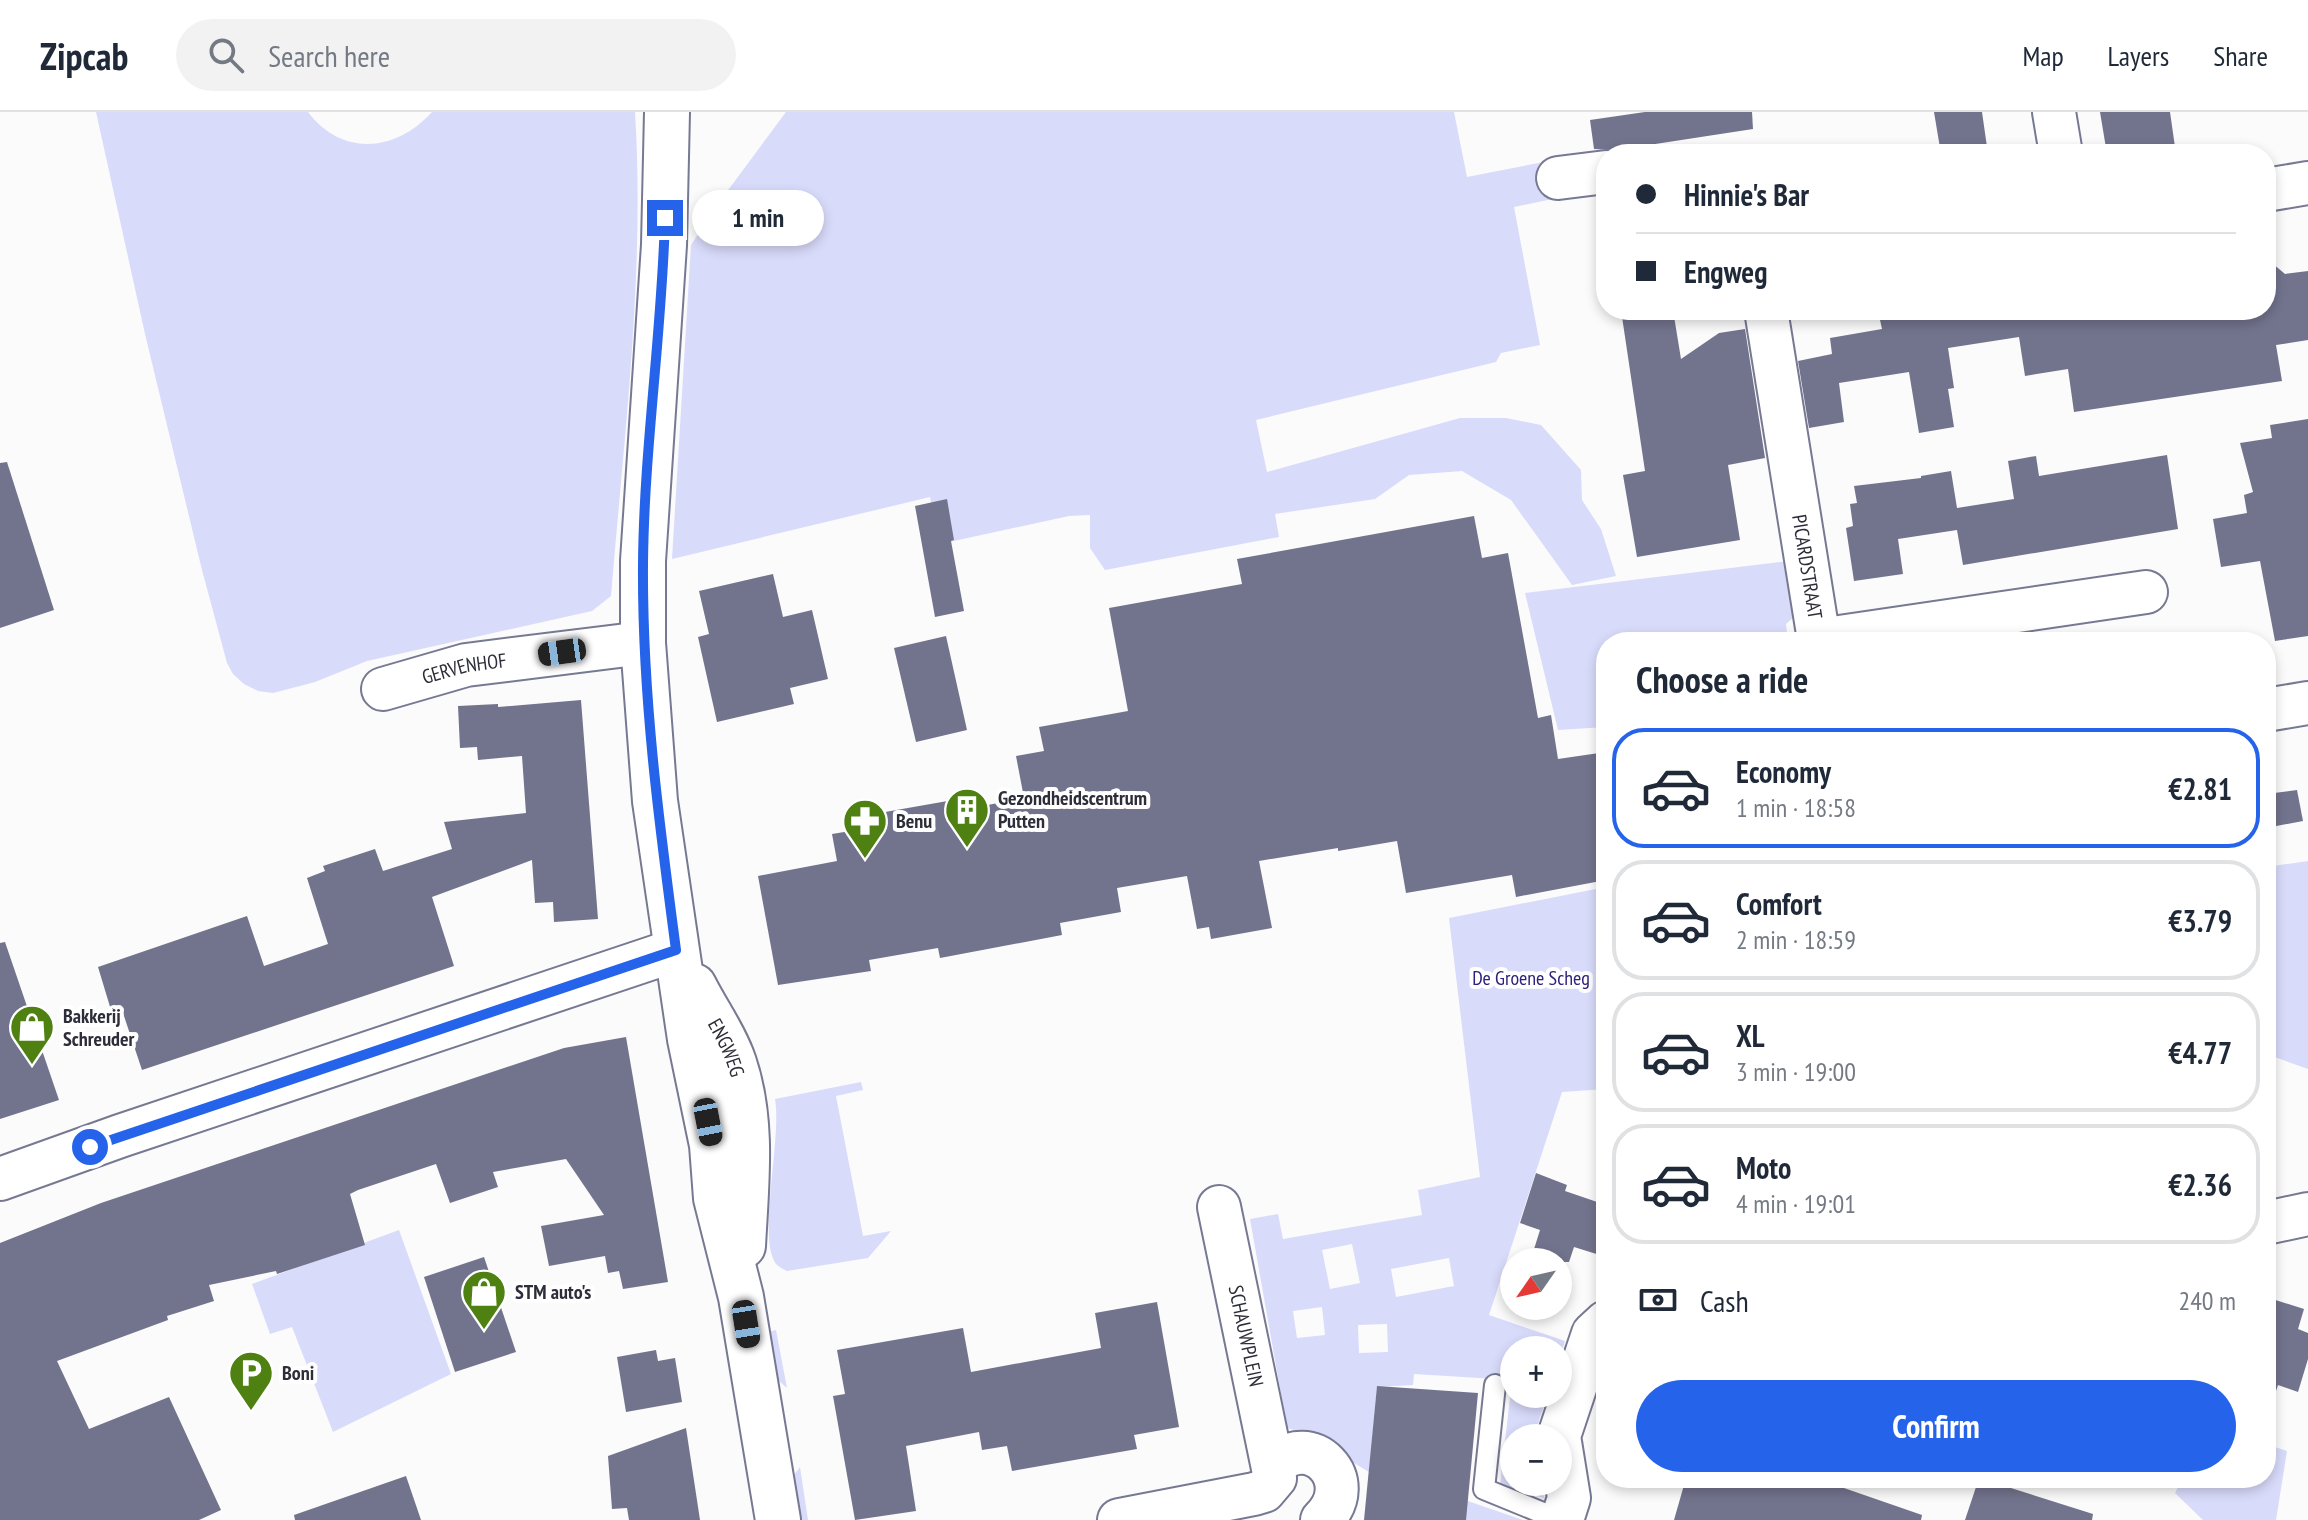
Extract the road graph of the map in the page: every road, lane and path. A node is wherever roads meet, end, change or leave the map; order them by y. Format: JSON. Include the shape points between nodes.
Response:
{"nodes":[{"id":1,"x":667,"y":112,"type":"edge"},
{"id":2,"x":2054,"y":112,"type":"edge"},
{"id":3,"x":2059,"y":144,"type":"edge"},
{"id":4,"x":1596,"y":173,"type":"edge"},
{"id":5,"x":1558,"y":178,"type":"dead end"},
{"id":6,"x":2308,"y":183,"type":"edge"},
{"id":7,"x":2276,"y":188,"type":"edge"},
{"id":8,"x":1768,"y":320,"type":"edge"},
{"id":9,"x":2146,"y":592,"type":"dead end"},
{"id":10,"x":1818,"y":632,"type":"edge"},
{"id":11,"x":1874,"y":632,"type":"edge"},
{"id":12,"x":643,"y":643,"type":"junction"},
{"id":13,"x":383,"y":689,"type":"dead end"},
{"id":14,"x":2308,"y":703,"type":"edge"},
{"id":15,"x":2276,"y":708,"type":"edge"},
{"id":16,"x":676,"y":950,"type":"junction"},
{"id":17,"x":0,"y":1179,"type":"edge"},
{"id":18,"x":1219,"y":1207,"type":"dead end"},
{"id":19,"x":2308,"y":1214,"type":"edge"},
{"id":20,"x":2276,"y":1221,"type":"edge"},
{"id":21,"x":1596,"y":1331,"type":"edge"},
{"id":22,"x":1495,"y":1385,"type":"dead end"},
{"id":23,"x":1273,"y":1492,"type":"edge"},
{"id":24,"x":778,"y":1520,"type":"edge"},
{"id":25,"x":1119,"y":1520,"type":"edge"},
{"id":26,"x":1322,"y":1520,"type":"edge"},
{"id":27,"x":1561,"y":1520,"type":"edge"}],
"edges":[{"from":1,"to":12,"type":"street","name":"ENGWEG"},
{"from":2,"to":3,"type":"street"},
{"from":4,"to":5,"type":"street"},
{"from":6,"to":7,"type":"street"},
{"from":8,"to":10,"type":"street","name":"PICARDSTRAAT"},
{"from":9,"to":11,"type":"street","name":"PICARDSTRAAT"},
{"from":12,"to":13,"type":"street","name":"GERVENHOF","via":[[466,665]]},
{"from":12,"to":16,"type":"street","name":"ENGWEG","via":[[655,801]]},
{"from":14,"to":15,"type":"street"},
{"from":16,"to":17,"type":"street"},
{"from":16,"to":24,"type":"street","name":"ENGWEG","via":[[712,1145],[716,1198],[741,1297]]},
{"from":18,"to":23,"type":"street","name":"SCHAUWPLEIN"},
{"from":19,"to":20,"type":"street"},
{"from":21,"to":27,"type":"street","via":[[1559,1436],[1569,1498]]},
{"from":22,"to":27,"type":"lane","via":[[1484,1489]]},
{"from":23,"to":25,"type":"street"},
{"from":23,"to":26,"type":"street","via":[[1280,1459],[1307,1453],[1321,1459],[1337,1482],[1332,1509]]}]}
